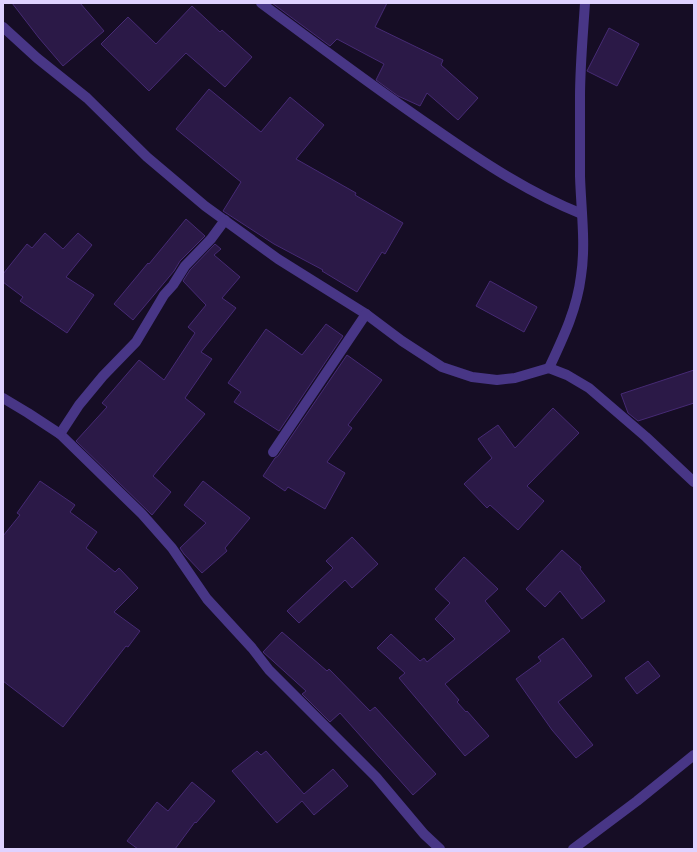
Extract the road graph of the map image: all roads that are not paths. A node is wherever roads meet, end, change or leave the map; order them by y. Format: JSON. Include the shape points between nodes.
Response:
{"nodes":[{"id":1,"x":261,"y":3,"type":"edge"},
{"id":2,"x":585,"y":3,"type":"edge"},
{"id":3,"x":3,"y":27,"type":"edge"},
{"id":4,"x":582,"y":214,"type":"junction"},
{"id":5,"x":225,"y":220,"type":"junction"},
{"id":6,"x":366,"y":314,"type":"junction"},
{"id":7,"x":549,"y":368,"type":"junction"},
{"id":8,"x":3,"y":398,"type":"edge"},
{"id":9,"x":60,"y":434,"type":"junction"},
{"id":10,"x":272,"y":452,"type":"dead end"},
{"id":11,"x":694,"y":482,"type":"edge"},
{"id":12,"x":694,"y":755,"type":"edge"},
{"id":13,"x":440,"y":849,"type":"edge"},
{"id":14,"x":573,"y":849,"type":"edge"}],
"edges":[{"from":1,"to":4,"type":"street","via":[[400,106],[462,148],[510,178]]},
{"from":2,"to":4,"type":"street","via":[[580,96]]},
{"from":3,"to":5,"type":"street","via":[[86,98],[148,157]]},
{"from":4,"to":7,"type":"street","via":[[582,276],[576,305]]},
{"from":5,"to":6,"type":"street","via":[[278,259]]},
{"from":5,"to":9,"type":"street","via":[[185,266],[136,342],[98,382]]},
{"from":6,"to":7,"type":"street","via":[[442,367],[472,377],[497,380],[515,378]]},
{"from":6,"to":10,"type":"street"},
{"from":7,"to":11,"type":"street","via":[[589,388]]},
{"from":8,"to":9,"type":"street"},
{"from":9,"to":13,"type":"street","via":[[142,514],[172,548],[207,599],[269,670],[376,777]]},
{"from":12,"to":14,"type":"street"}]}
